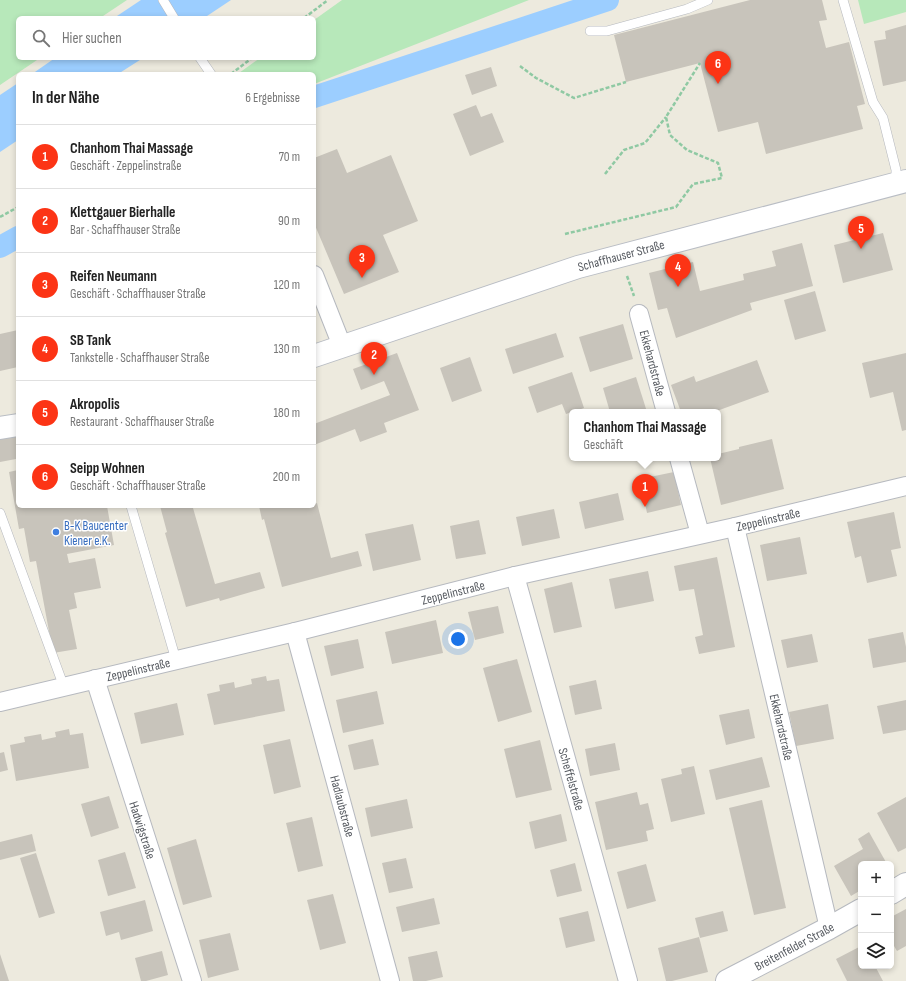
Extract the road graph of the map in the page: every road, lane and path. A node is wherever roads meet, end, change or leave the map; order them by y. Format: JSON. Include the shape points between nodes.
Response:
{"nodes":[{"id":1,"x":163,"y":0,"type":"edge"},
{"id":2,"x":328,"y":0,"type":"edge"},
{"id":3,"x":708,"y":0,"type":"edge"},
{"id":4,"x":843,"y":0,"type":"edge"},
{"id":5,"x":173,"y":16,"type":"edge"},
{"id":6,"x":307,"y":16,"type":"edge"},
{"id":7,"x":590,"y":31,"type":"dead end"},
{"id":8,"x":201,"y":60,"type":"edge"},
{"id":9,"x":249,"y":60,"type":"edge"},
{"id":10,"x":700,"y":63,"type":"dead end"},
{"id":11,"x":520,"y":66,"type":"dead end"},
{"id":12,"x":210,"y":72,"type":"edge"},
{"id":13,"x":234,"y":72,"type":"edge"},
{"id":14,"x":626,"y":82,"type":"dead end"},
{"id":15,"x":666,"y":117,"type":"junction"},
{"id":16,"x":605,"y":174,"type":"dead end"},
{"id":17,"x":901,"y":183,"type":"edge"},
{"id":18,"x":16,"y":207,"type":"edge"},
{"id":19,"x":0,"y":217,"type":"edge"},
{"id":20,"x":565,"y":234,"type":"dead end"},
{"id":21,"x":620,"y":255,"type":"junction"},
{"id":22,"x":316,"y":280,"type":"edge"},
{"id":23,"x":639,"y":314,"type":"joint"},
{"id":24,"x":342,"y":346,"type":"junction"},
{"id":25,"x":316,"y":355,"type":"edge"},
{"id":26,"x":665,"y":409,"type":"edge"},
{"id":27,"x":16,"y":425,"type":"edge"},
{"id":28,"x":0,"y":428,"type":"edge"},
{"id":29,"x":680,"y":461,"type":"edge"},
{"id":30,"x":906,"y":486,"type":"edge"},
{"id":31,"x":132,"y":508,"type":"edge"},
{"id":32,"x":0,"y":513,"type":"edge"},
{"id":33,"x":735,"y":527,"type":"junction"},
{"id":34,"x":700,"y":534,"type":"junction"},
{"id":35,"x":515,"y":576,"type":"junction"},
{"id":36,"x":295,"y":632,"type":"junction"},
{"id":37,"x":176,"y":660,"type":"junction"},
{"id":38,"x":95,"y":679,"type":"junction"},
{"id":39,"x":64,"y":687,"type":"junction"},
{"id":40,"x":0,"y":702,"type":"edge"},
{"id":41,"x":906,"y":884,"type":"edge"},
{"id":42,"x":894,"y":890,"type":"edge"},
{"id":43,"x":858,"y":912,"type":"edge"},
{"id":44,"x":829,"y":928,"type":"junction"},
{"id":45,"x":192,"y":981,"type":"edge"},
{"id":46,"x":390,"y":981,"type":"edge"},
{"id":47,"x":628,"y":981,"type":"edge"},
{"id":48,"x":727,"y":981,"type":"edge"}],
"edges":[{"from":1,"to":5,"type":"lane"},
{"from":2,"to":6,"type":"path"},
{"from":3,"to":7,"type":"lane","via":[[687,9],[607,31]]},
{"from":4,"to":17,"type":"lane","via":[[873,102],[883,118]]},
{"from":8,"to":12,"type":"lane"},
{"from":9,"to":13,"type":"path"},
{"from":10,"to":15,"type":"path"},
{"from":11,"to":14,"type":"path","via":[[536,78],[574,98]]},
{"from":15,"to":16,"type":"path","via":[[645,143],[624,150]]},
{"from":15,"to":20,"type":"path","via":[[670,135],[687,150],[718,163],[722,178],[693,184],[676,207]]},
{"from":17,"to":21,"type":"main road","name":"Schaffhauser Straße"},
{"from":18,"to":19,"type":"path"},
{"from":21,"to":23,"type":"path"},
{"from":21,"to":24,"type":"main road","name":"Schaffhauser Straße"},
{"from":22,"to":24,"type":"street"},
{"from":23,"to":26,"type":"street","name":"Ekkehardstraße"},
{"from":24,"to":25,"type":"main road","name":"Schaffhauser Straße"},
{"from":27,"to":28,"type":"main road"},
{"from":29,"to":34,"type":"street"},
{"from":30,"to":33,"type":"street","name":"Zeppelinstraße"},
{"from":31,"to":37,"type":"lane"},
{"from":32,"to":39,"type":"lane"},
{"from":33,"to":34,"type":"street","name":"Zeppelinstraße"},
{"from":33,"to":44,"type":"street","name":"Ekkehardstraße"},
{"from":34,"to":35,"type":"street","name":"Zeppelinstraße"},
{"from":35,"to":36,"type":"street","name":"Zeppelinstraße"},
{"from":35,"to":47,"type":"street","name":"Scheffelstraße"},
{"from":36,"to":37,"type":"street","name":"Zeppelinstraße"},
{"from":36,"to":46,"type":"street","name":"Hadlaubstraße"},
{"from":37,"to":38,"type":"street","name":"Zeppelinstraße"},
{"from":38,"to":39,"type":"street","name":"Zeppelinstraße"},
{"from":38,"to":45,"type":"street","name":"Hadwigstraße"},
{"from":39,"to":40,"type":"street","name":"Zeppelinstraße"},
{"from":41,"to":42,"type":"main road"},
{"from":43,"to":44,"type":"main road","name":"Breitenfelder Straße"},
{"from":44,"to":48,"type":"main road","name":"Breitenfelder Straße"}]}
